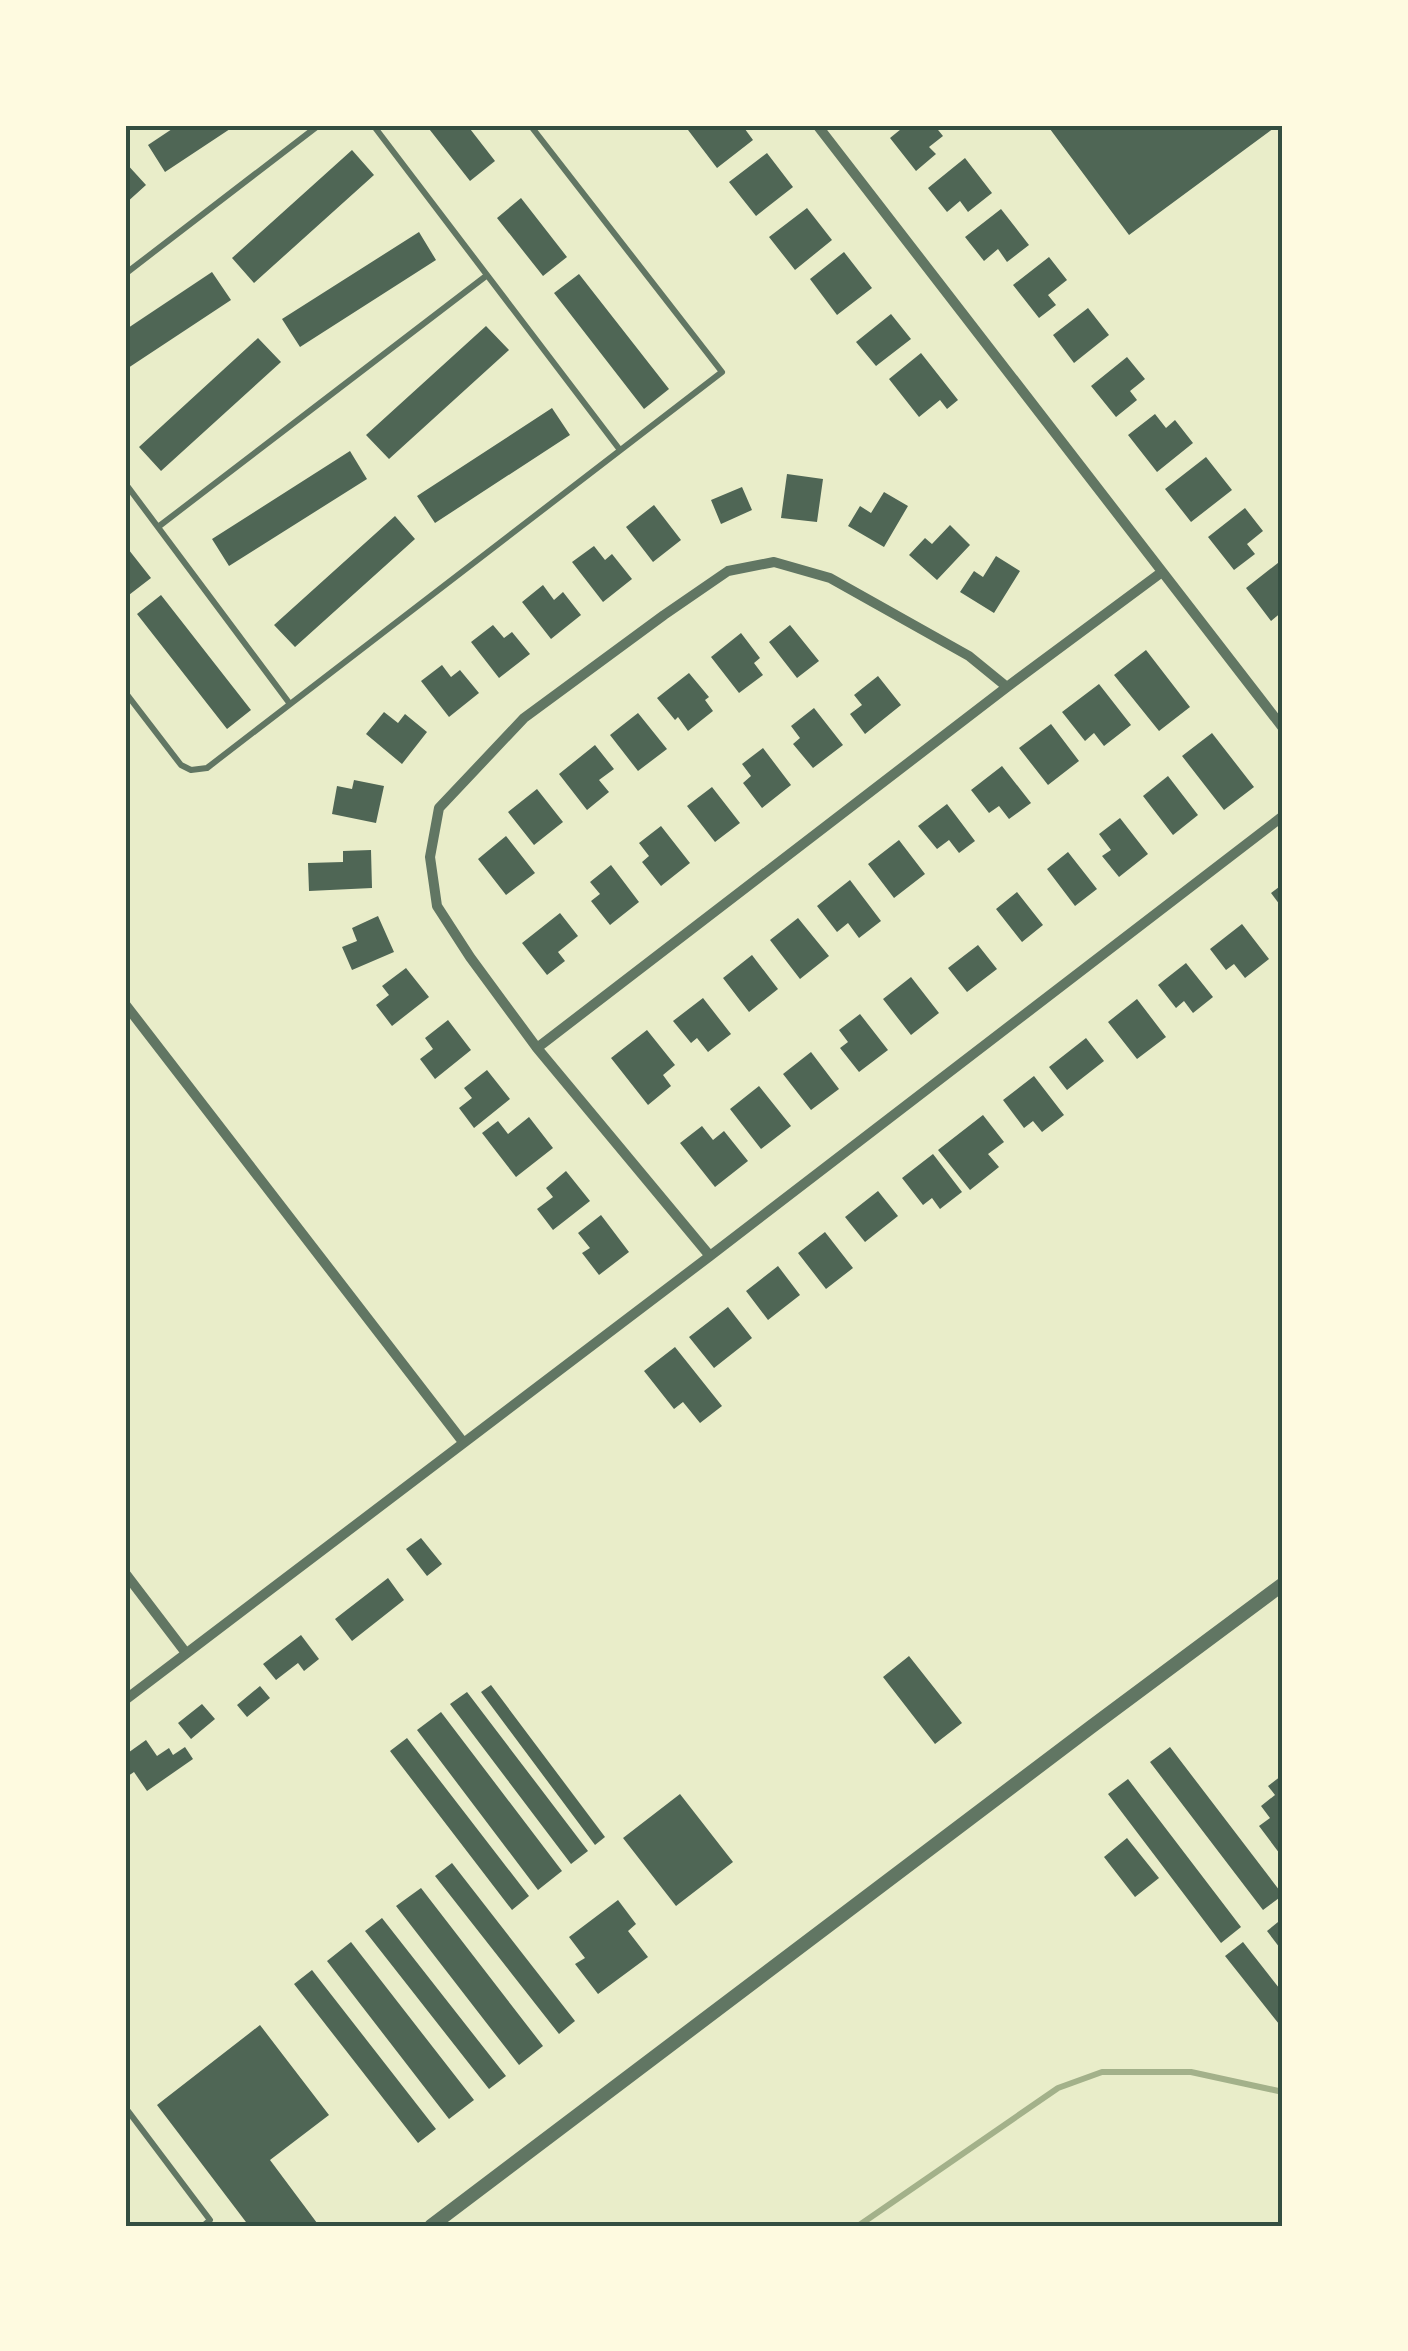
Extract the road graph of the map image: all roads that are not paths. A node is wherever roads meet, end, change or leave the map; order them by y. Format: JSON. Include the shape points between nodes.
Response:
{"nodes":[{"id":1,"x":319,"y":125,"type":"edge"},
{"id":2,"x":373,"y":125,"type":"edge"},
{"id":3,"x":530,"y":125,"type":"edge"},
{"id":4,"x":817,"y":125,"type":"edge"},
{"id":5,"x":125,"y":274,"type":"edge"},
{"id":6,"x":486,"y":276,"type":"junction"},
{"id":7,"x":620,"y":450,"type":"junction"},
{"id":8,"x":125,"y":483,"type":"edge"},
{"id":9,"x":158,"y":527,"type":"junction"},
{"id":10,"x":1162,"y":572,"type":"junction"},
{"id":11,"x":1007,"y":687,"type":"junction"},
{"id":12,"x":125,"y":692,"type":"edge"},
{"id":13,"x":290,"y":704,"type":"junction"},
{"id":14,"x":1283,"y":728,"type":"edge"},
{"id":15,"x":1283,"y":816,"type":"edge"},
{"id":16,"x":125,"y":1004,"type":"edge"},
{"id":17,"x":537,"y":1048,"type":"junction"},
{"id":18,"x":710,"y":1256,"type":"junction"},
{"id":19,"x":463,"y":1442,"type":"junction"},
{"id":20,"x":125,"y":1573,"type":"edge"},
{"id":21,"x":1283,"y":1584,"type":"edge"},
{"id":22,"x":186,"y":1653,"type":"junction"},
{"id":23,"x":125,"y":1700,"type":"edge"},
{"id":24,"x":125,"y":2107,"type":"edge"},
{"id":25,"x":203,"y":2226,"type":"edge"},
{"id":26,"x":430,"y":2226,"type":"edge"}],
"edges":[{"from":1,"to":5,"type":"lane"},
{"from":2,"to":6,"type":"lane"},
{"from":3,"to":7,"type":"lane","via":[[722,372]]},
{"from":4,"to":10,"type":"street"},
{"from":6,"to":7,"type":"lane"},
{"from":6,"to":9,"type":"lane"},
{"from":7,"to":13,"type":"lane"},
{"from":8,"to":9,"type":"lane"},
{"from":9,"to":13,"type":"lane"},
{"from":10,"to":11,"type":"street"},
{"from":10,"to":14,"type":"street"},
{"from":11,"to":17,"type":"street"},
{"from":11,"to":17,"type":"street","via":[[969,656],[830,578],[774,562],[728,571],[524,718],[440,808],[430,858],[436,906]]},
{"from":12,"to":13,"type":"lane","via":[[191,770],[207,768]]},
{"from":15,"to":18,"type":"street"},
{"from":16,"to":19,"type":"street"},
{"from":17,"to":18,"type":"street"},
{"from":18,"to":19,"type":"street"},
{"from":19,"to":22,"type":"street"},
{"from":20,"to":22,"type":"street"},
{"from":21,"to":26,"type":"street"},
{"from":22,"to":23,"type":"street"},
{"from":24,"to":25,"type":"lane","via":[[210,2220]]}]}
